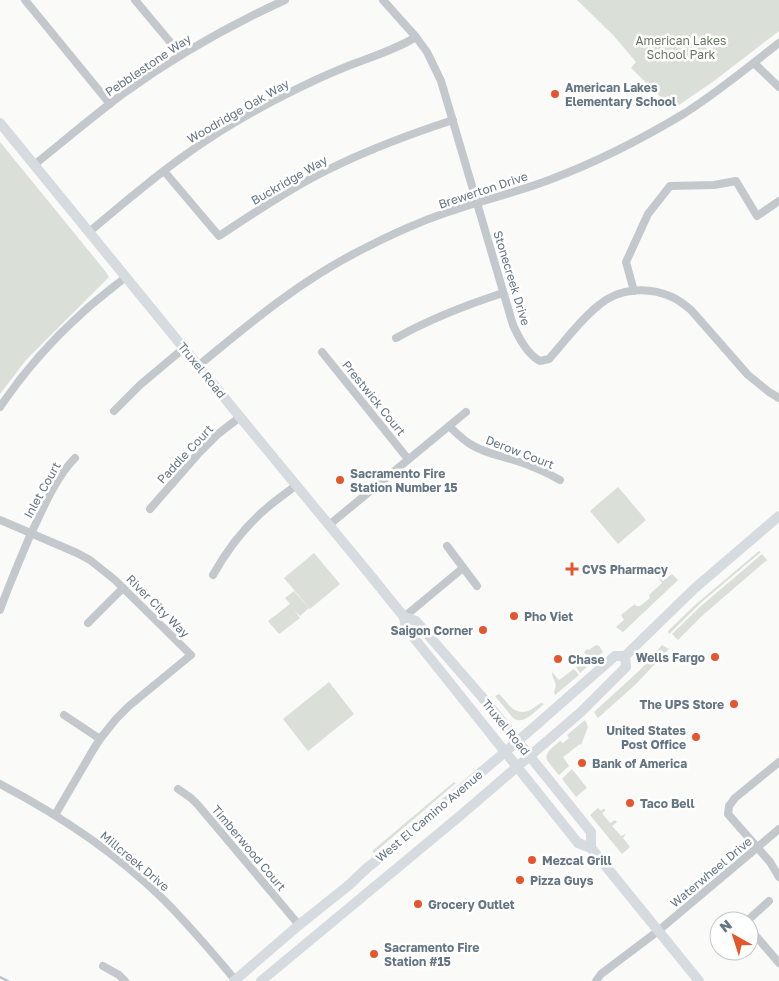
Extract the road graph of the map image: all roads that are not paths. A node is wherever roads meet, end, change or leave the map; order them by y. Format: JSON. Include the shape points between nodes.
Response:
{"nodes":[{"id":1,"x":25,"y":0,"type":"edge"},
{"id":2,"x":136,"y":0,"type":"edge"},
{"id":3,"x":262,"y":0,"type":"edge"},
{"id":4,"x":285,"y":0,"type":"edge"},
{"id":5,"x":389,"y":2,"type":"edge"},
{"id":6,"x":268,"y":8,"type":"junction"},
{"id":7,"x":416,"y":37,"type":"junction"},
{"id":8,"x":779,"y":43,"type":"edge"},
{"id":9,"x":181,"y":55,"type":"junction"},
{"id":10,"x":754,"y":63,"type":"junction"},
{"id":11,"x":779,"y":87,"type":"edge"},
{"id":12,"x":110,"y":104,"type":"junction"},
{"id":13,"x":453,"y":120,"type":"junction"},
{"id":14,"x":0,"y":123,"type":"edge"},
{"id":15,"x":34,"y":165,"type":"junction"},
{"id":16,"x":164,"y":171,"type":"junction"},
{"id":17,"x":779,"y":201,"type":"edge"},
{"id":18,"x":477,"y":203,"type":"junction"},
{"id":19,"x":89,"y":232,"type":"junction"},
{"id":20,"x":126,"y":277,"type":"junction"},
{"id":21,"x":634,"y":290,"type":"junction"},
{"id":22,"x":504,"y":293,"type":"junction"},
{"id":23,"x":396,"y":338,"type":"dead end"},
{"id":24,"x":184,"y":348,"type":"junction"},
{"id":25,"x":322,"y":352,"type":"dead end"},
{"id":26,"x":198,"y":366,"type":"junction"},
{"id":27,"x":779,"y":398,"type":"edge"},
{"id":28,"x":0,"y":407,"type":"edge"},
{"id":29,"x":114,"y":411,"type":"dead end"},
{"id":30,"x":466,"y":412,"type":"dead end"},
{"id":31,"x":240,"y":417,"type":"junction"},
{"id":32,"x":449,"y":426,"type":"junction"},
{"id":33,"x":75,"y":458,"type":"dead end"},
{"id":34,"x":408,"y":459,"type":"junction"},
{"id":35,"x":560,"y":480,"type":"dead end"},
{"id":36,"x":296,"y":486,"type":"junction"},
{"id":37,"x":150,"y":509,"type":"dead end"},
{"id":38,"x":779,"y":516,"type":"edge"},
{"id":39,"x":0,"y":520,"type":"edge"},
{"id":40,"x":329,"y":525,"type":"junction"},
{"id":41,"x":32,"y":533,"type":"junction"},
{"id":42,"x":447,"y":546,"type":"dead end"},
{"id":43,"x":463,"y":568,"type":"junction"},
{"id":44,"x":213,"y":575,"type":"dead end"},
{"id":45,"x":477,"y":586,"type":"dead end"},
{"id":46,"x":123,"y":588,"type":"junction"},
{"id":47,"x":0,"y":610,"type":"edge"},
{"id":48,"x":88,"y":623,"type":"dead end"},
{"id":49,"x":405,"y":623,"type":"junction"},
{"id":50,"x":626,"y":656,"type":"junction"},
{"id":51,"x":64,"y":715,"type":"dead end"},
{"id":52,"x":100,"y":739,"type":"junction"},
{"id":53,"x":518,"y":742,"type":"junction"},
{"id":54,"x":505,"y":753,"type":"junction"},
{"id":55,"x":530,"y":756,"type":"junction"},
{"id":56,"x":779,"y":762,"type":"edge"},
{"id":57,"x":517,"y":767,"type":"junction"},
{"id":58,"x":0,"y":784,"type":"edge"},
{"id":59,"x":178,"y":789,"type":"dead end"},
{"id":60,"x":55,"y":815,"type":"junction"},
{"id":61,"x":779,"y":829,"type":"edge"},
{"id":62,"x":757,"y":847,"type":"junction"},
{"id":63,"x":591,"y":848,"type":"junction"},
{"id":64,"x":779,"y":877,"type":"edge"},
{"id":65,"x":769,"y":901,"type":"dead end"},
{"id":66,"x":758,"y":911,"type":"edge"},
{"id":67,"x":299,"y":926,"type":"junction"},
{"id":68,"x":658,"y":931,"type":"junction"},
{"id":69,"x":759,"y":940,"type":"edge"},
{"id":70,"x":779,"y":963,"type":"edge"},
{"id":71,"x":103,"y":966,"type":"dead end"},
{"id":72,"x":125,"y":981,"type":"edge"},
{"id":73,"x":235,"y":981,"type":"edge"},
{"id":74,"x":261,"y":981,"type":"edge"},
{"id":75,"x":596,"y":981,"type":"edge"},
{"id":76,"x":699,"y":981,"type":"edge"}],
"edges":[{"from":1,"to":12,"type":"street"},
{"from":2,"to":9,"type":"street"},
{"from":3,"to":6,"type":"street"},
{"from":4,"to":6,"type":"street","name":"Pebblestone Way"},
{"from":5,"to":7,"type":"street","name":"Stonecreek Drive"},
{"from":6,"to":9,"type":"street","name":"Pebblestone Way"},
{"from":7,"to":13,"type":"street","name":"Stonecreek Drive","via":[[435,66]]},
{"from":7,"to":16,"type":"street","name":"Woodridge Oak Way","via":[[277,99],[216,134]]},
{"from":8,"to":10,"type":"street","name":"Brewerton Drive"},
{"from":9,"to":12,"type":"street","name":"Pebblestone Way"},
{"from":10,"to":11,"type":"street"},
{"from":10,"to":18,"type":"street","name":"Brewerton Drive","via":[[685,112],[619,150],[549,180]]},
{"from":12,"to":15,"type":"street","name":"Pebblestone Way"},
{"from":13,"to":16,"type":"street","name":"Buckridge Way","via":[[404,136],[333,167],[219,236]]},
{"from":13,"to":18,"type":"street","name":"Stonecreek Drive"},
{"from":14,"to":15,"type":"main road","name":"Truxel Road"},
{"from":15,"to":19,"type":"main road","name":"Truxel Road"},
{"from":16,"to":19,"type":"street","name":"Woodridge Oak Way"},
{"from":17,"to":21,"type":"street","via":[[757,216],[736,180],[714,185],[670,186],[648,214],[626,262]]},
{"from":18,"to":22,"type":"street","name":"Stonecreek Drive"},
{"from":18,"to":26,"type":"street","name":"Brewerton Drive","via":[[413,226],[330,266],[273,304]]},
{"from":19,"to":20,"type":"main road","name":"Truxel Road"},
{"from":20,"to":24,"type":"main road","name":"Truxel Road"},
{"from":20,"to":28,"type":"street","via":[[61,333]]},
{"from":21,"to":22,"type":"street","name":"Stonecreek Drive","via":[[600,304],[549,359],[540,361],[517,334]]},
{"from":21,"to":27,"type":"street","name":"Stonecreek Drive","via":[[659,292],[681,302],[748,376]]},
{"from":22,"to":23,"type":"street","via":[[452,311]]},
{"from":24,"to":26,"type":"main road","name":"Truxel Road"},
{"from":24,"to":29,"type":"street"},
{"from":25,"to":34,"type":"street","name":"Prestwick Court"},
{"from":26,"to":31,"type":"main road","name":"Truxel Road"},
{"from":30,"to":32,"type":"street"},
{"from":31,"to":36,"type":"main road","name":"Truxel Road"},
{"from":31,"to":37,"type":"street","name":"Paddle Court","via":[[198,454]]},
{"from":32,"to":34,"type":"street"},
{"from":32,"to":35,"type":"street","name":"Derow Court","via":[[481,450]]},
{"from":33,"to":41,"type":"street","name":"Inlet Court","via":[[63,472]]},
{"from":34,"to":40,"type":"street"},
{"from":36,"to":40,"type":"main road","name":"Truxel Road"},
{"from":36,"to":44,"type":"street","via":[[267,507],[244,530]]},
{"from":38,"to":50,"type":"main road","name":"West El Camino Avenue","via":[[696,588]]},
{"from":39,"to":41,"type":"street","name":"River City Way"},
{"from":40,"to":49,"type":"main road","name":"Truxel Road"},
{"from":41,"to":46,"type":"street","name":"River City Way","via":[[90,560]]},
{"from":41,"to":47,"type":"street","name":"Inlet Court"},
{"from":42,"to":43,"type":"street"},
{"from":43,"to":45,"type":"street"},
{"from":43,"to":49,"type":"street"},
{"from":46,"to":48,"type":"street"},
{"from":46,"to":52,"type":"street","name":"River City Way","via":[[191,655],[129,706]]},
{"from":49,"to":53,"type":"main road","name":"Truxel Road","via":[[416,621]]},
{"from":49,"to":54,"type":"main road","name":"Truxel Road"},
{"from":50,"to":53,"type":"main road","name":"West El Camino Avenue","via":[[615,656]]},
{"from":50,"to":55,"type":"main road","name":"West El Camino Avenue","via":[[626,667],[582,712]]},
{"from":51,"to":52,"type":"street"},
{"from":52,"to":60,"type":"street","name":"River City Way"},
{"from":53,"to":54,"type":"main road","name":"West El Camino Avenue"},
{"from":53,"to":55,"type":"main road","name":"Truxel Road"},
{"from":54,"to":57,"type":"main road","name":"Truxel Road"},
{"from":54,"to":67,"type":"main road","name":"West El Camino Avenue"},
{"from":55,"to":57,"type":"main road","name":"West El Camino Avenue"},
{"from":55,"to":63,"type":"main road","name":"Truxel Road","via":[[591,832]]},
{"from":56,"to":62,"type":"street","via":[[729,806],[728,814]]},
{"from":57,"to":63,"type":"main road","name":"Truxel Road","via":[[578,843]]},
{"from":57,"to":74,"type":"main road","name":"West El Camino Avenue"},
{"from":58,"to":60,"type":"street","name":"Millcreek Drive"},
{"from":59,"to":67,"type":"street","name":"Timberwood Court","via":[[198,805]]},
{"from":60,"to":73,"type":"street","name":"Millcreek Drive","via":[[112,854],[161,897]]},
{"from":61,"to":62,"type":"street","name":"Waterwheel Drive"},
{"from":62,"to":64,"type":"street"},
{"from":62,"to":68,"type":"street","name":"Waterwheel Drive"},
{"from":63,"to":68,"type":"main road","name":"Truxel Road"},
{"from":65,"to":66,"type":"street"},
{"from":67,"to":73,"type":"main road","name":"West El Camino Avenue"},
{"from":68,"to":75,"type":"street","via":[[604,971]]},
{"from":68,"to":76,"type":"main road","name":"Truxel Road"},
{"from":69,"to":70,"type":"street"},
{"from":71,"to":72,"type":"street"}]}
